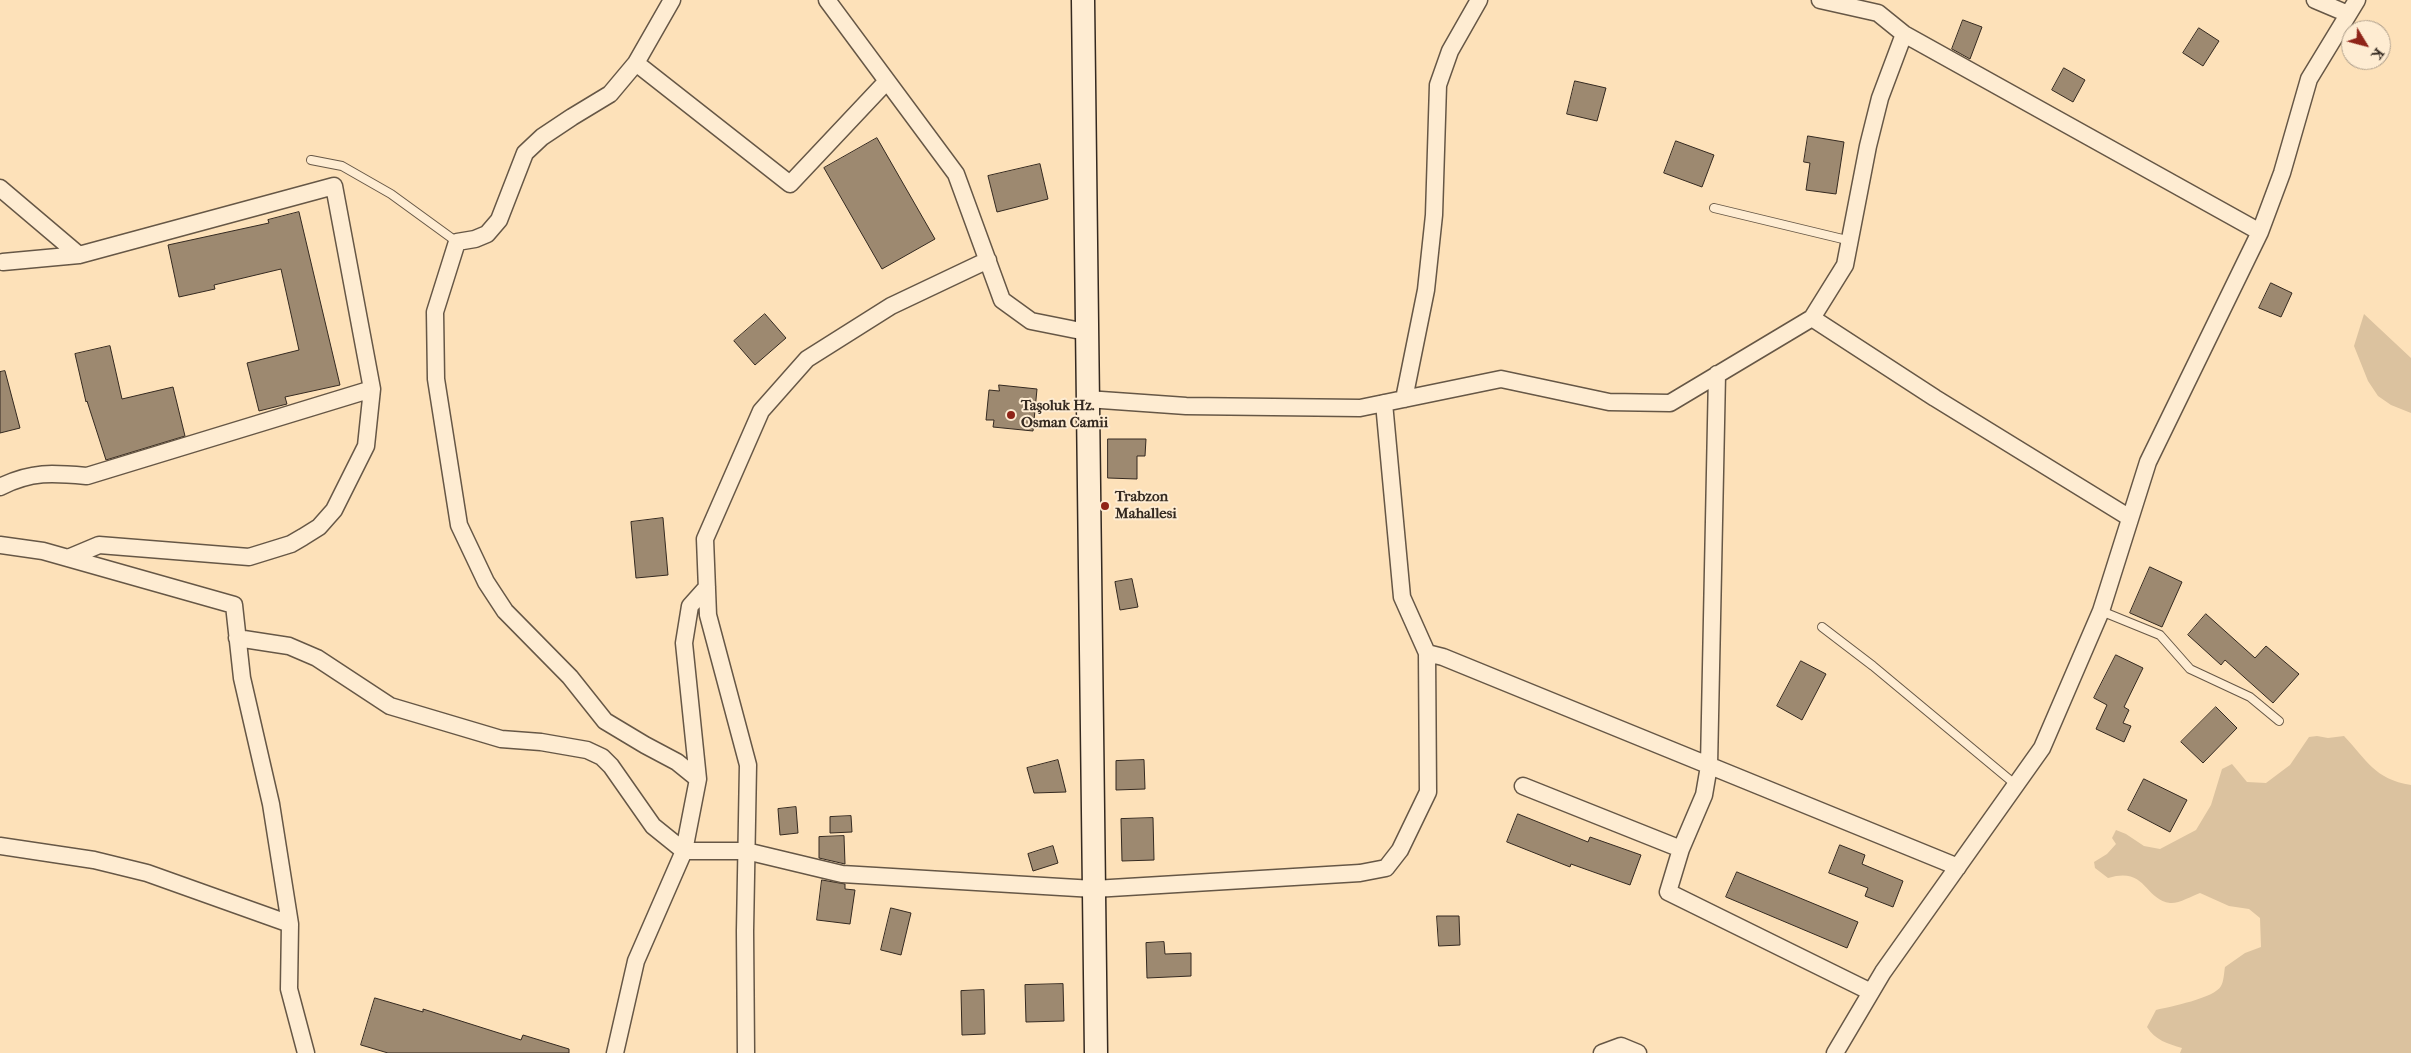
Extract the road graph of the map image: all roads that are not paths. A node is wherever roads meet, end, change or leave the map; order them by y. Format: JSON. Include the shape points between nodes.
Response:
{"nodes":[{"id":1,"x":672,"y":0,"type":"edge"},
{"id":2,"x":827,"y":0,"type":"edge"},
{"id":3,"x":1082,"y":0,"type":"edge"},
{"id":4,"x":1479,"y":0,"type":"edge"},
{"id":5,"x":1820,"y":0,"type":"edge"},
{"id":6,"x":2315,"y":0,"type":"edge"},
{"id":7,"x":2357,"y":0,"type":"edge"},
{"id":8,"x":2348,"y":14,"type":"junction"},
{"id":9,"x":1904,"y":34,"type":"junction"},
{"id":10,"x":636,"y":63,"type":"junction"},
{"id":11,"x":887,"y":81,"type":"junction"},
{"id":12,"x":311,"y":160,"type":"dead end"},
{"id":13,"x":0,"y":188,"type":"edge"},
{"id":14,"x":1714,"y":208,"type":"dead end"},
{"id":15,"x":2260,"y":232,"type":"junction"},
{"id":16,"x":1851,"y":241,"type":"junction"},
{"id":17,"x":457,"y":242,"type":"junction"},
{"id":18,"x":79,"y":255,"type":"junction"},
{"id":19,"x":988,"y":260,"type":"junction"},
{"id":20,"x":3,"y":262,"type":"dead end"},
{"id":21,"x":1812,"y":318,"type":"junction"},
{"id":22,"x":1086,"y":332,"type":"junction"},
{"id":23,"x":1717,"y":374,"type":"junction"},
{"id":24,"x":372,"y":389,"type":"junction"},
{"id":25,"x":1087,"y":399,"type":"junction"},
{"id":26,"x":1404,"y":399,"type":"junction"},
{"id":27,"x":1384,"y":403,"type":"junction"},
{"id":28,"x":0,"y":487,"type":"edge"},
{"id":29,"x":2130,"y":518,"type":"junction"},
{"id":30,"x":0,"y":545,"type":"edge"},
{"id":31,"x":68,"y":558,"type":"junction"},
{"id":32,"x":707,"y":587,"type":"junction"},
{"id":33,"x":2101,"y":611,"type":"junction"},
{"id":34,"x":1822,"y":627,"type":"dead end"},
{"id":35,"x":238,"y":638,"type":"junction"},
{"id":36,"x":1427,"y":653,"type":"junction"},
{"id":37,"x":2279,"y":721,"type":"dead end"},
{"id":38,"x":1709,"y":766,"type":"junction"},
{"id":39,"x":698,"y":779,"type":"junction"},
{"id":40,"x":2016,"y":785,"type":"junction"},
{"id":41,"x":1523,"y":786,"type":"dead end"},
{"id":42,"x":0,"y":846,"type":"edge"},
{"id":43,"x":1681,"y":848,"type":"junction"},
{"id":44,"x":684,"y":850,"type":"junction"},
{"id":45,"x":746,"y":851,"type":"junction"},
{"id":46,"x":1958,"y":867,"type":"junction"},
{"id":47,"x":1094,"y":890,"type":"junction"},
{"id":48,"x":290,"y":924,"type":"junction"},
{"id":49,"x":1871,"y":992,"type":"junction"},
{"id":50,"x":306,"y":1053,"type":"edge"},
{"id":51,"x":615,"y":1053,"type":"edge"},
{"id":52,"x":746,"y":1053,"type":"edge"},
{"id":53,"x":1096,"y":1053,"type":"edge"},
{"id":54,"x":1602,"y":1053,"type":"edge"},
{"id":55,"x":1638,"y":1053,"type":"edge"},
{"id":56,"x":1835,"y":1053,"type":"edge"}],
"edges":[{"from":1,"to":10,"type":"street"},
{"from":2,"to":11,"type":"street"},
{"from":3,"to":22,"type":"street"},
{"from":4,"to":26,"type":"street","via":[[1450,51],[1438,85],[1434,215],[1426,290]]},
{"from":5,"to":9,"type":"street","via":[[1878,13]]},
{"from":6,"to":8,"type":"street"},
{"from":7,"to":8,"type":"street"},
{"from":8,"to":15,"type":"street","via":[[2309,79],[2282,173]]},
{"from":9,"to":15,"type":"street"},
{"from":9,"to":16,"type":"street","via":[[1880,98]]},
{"from":10,"to":11,"type":"street","via":[[790,184]]},
{"from":10,"to":17,"type":"street","via":[[610,94],[557,127],[525,153],[499,220],[487,234]]},
{"from":11,"to":19,"type":"street","via":[[956,174]]},
{"from":12,"to":17,"type":"lane","via":[[342,166],[391,194]]},
{"from":13,"to":18,"type":"street"},
{"from":14,"to":16,"type":"lane"},
{"from":15,"to":29,"type":"street","via":[[2148,462]]},
{"from":16,"to":21,"type":"street","via":[[1845,265]]},
{"from":17,"to":39,"type":"street","via":[[435,312],[436,379],[459,525],[486,582],[505,611],[570,677],[605,721],[678,762]]},
{"from":18,"to":20,"type":"street"},
{"from":18,"to":24,"type":"street","via":[[334,186]]},
{"from":19,"to":22,"type":"street","via":[[1002,300],[1031,321]]},
{"from":19,"to":32,"type":"street","via":[[892,306],[807,359],[761,411],[705,539]]},
{"from":21,"to":23,"type":"street"},
{"from":21,"to":29,"type":"street"},
{"from":22,"to":25,"type":"street"},
{"from":23,"to":26,"type":"street","via":[[1670,403],[1609,402],[1501,379]]},
{"from":23,"to":38,"type":"street"},
{"from":24,"to":28,"type":"street","via":[[88,476],[48,472],[16,479]]},
{"from":24,"to":31,"type":"street","via":[[366,446],[334,510],[319,527],[291,544],[249,557],[99,545]]},
{"from":25,"to":27,"type":"street","via":[[1186,406],[1302,408],[1360,408]]},
{"from":25,"to":47,"type":"street"},
{"from":26,"to":27,"type":"street"},
{"from":27,"to":36,"type":"street","via":[[1402,597]]},
{"from":29,"to":33,"type":"street"},
{"from":30,"to":31,"type":"street"},
{"from":31,"to":35,"type":"street","via":[[234,605]]},
{"from":32,"to":39,"type":"street","via":[[690,606],[684,643]]},
{"from":32,"to":45,"type":"street","via":[[708,615],[748,766]]},
{"from":33,"to":37,"type":"lane","via":[[2160,635],[2190,669],[2250,697]]},
{"from":33,"to":40,"type":"street","via":[[2042,748]]},
{"from":34,"to":40,"type":"lane"},
{"from":35,"to":44,"type":"street","via":[[289,646],[317,658],[390,706],[501,740],[541,742],[587,750],[602,757],[653,826]]},
{"from":35,"to":48,"type":"street","via":[[242,678],[270,804]]},
{"from":36,"to":38,"type":"street"},
{"from":36,"to":47,"type":"street","via":[[1428,792],[1400,850],[1386,868],[1360,873]]},
{"from":38,"to":43,"type":"street","via":[[1704,795]]},
{"from":38,"to":46,"type":"street"},
{"from":39,"to":44,"type":"street"},
{"from":40,"to":46,"type":"street"},
{"from":41,"to":43,"type":"street"},
{"from":42,"to":48,"type":"street","via":[[94,860],[147,873]]},
{"from":43,"to":49,"type":"street","via":[[1668,892]]},
{"from":44,"to":45,"type":"street"},
{"from":44,"to":51,"type":"street","via":[[636,961]]},
{"from":45,"to":47,"type":"street","via":[[842,874]]},
{"from":45,"to":52,"type":"street"},
{"from":46,"to":49,"type":"street"},
{"from":47,"to":53,"type":"street"},
{"from":48,"to":50,"type":"street","via":[[289,989]]},
{"from":49,"to":56,"type":"street"},
{"from":54,"to":55,"type":"street","via":[[1621,1046]]}]}
